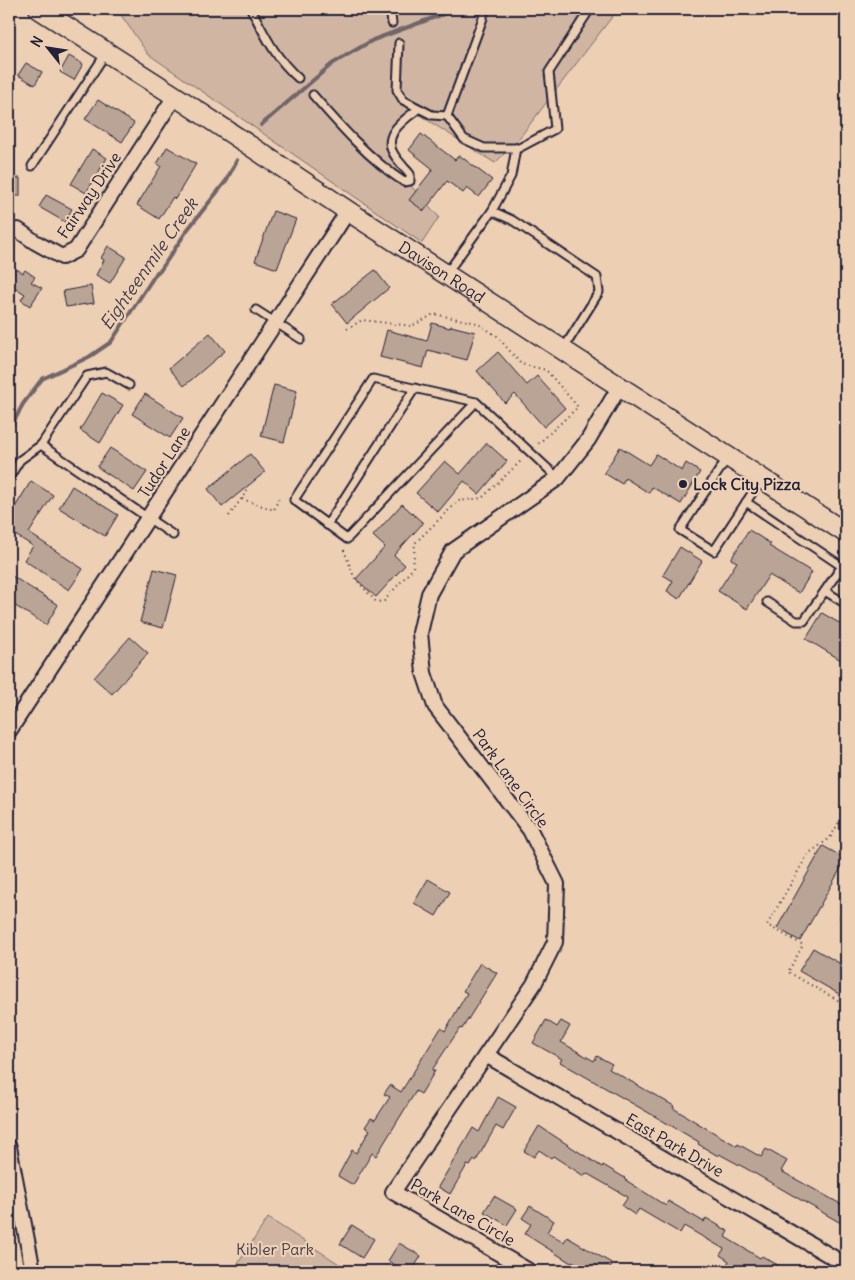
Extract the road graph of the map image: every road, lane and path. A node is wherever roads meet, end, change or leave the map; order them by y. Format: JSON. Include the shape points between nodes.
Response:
{"nodes":[{"id":1,"x":39,"y":9,"type":"edge"},
{"id":2,"x":251,"y":9,"type":"edge"},
{"id":3,"x":390,"y":9,"type":"edge"},
{"id":4,"x":484,"y":9,"type":"edge"},
{"id":5,"x":590,"y":9,"type":"edge"},
{"id":6,"x":392,"y":23,"type":"dead end"},
{"id":7,"x":399,"y":43,"type":"dead end"},
{"id":8,"x":106,"y":52,"type":"junction"},
{"id":9,"x":298,"y":78,"type":"dead end"},
{"id":10,"x":313,"y":95,"type":"dead end"},
{"id":11,"x":175,"y":96,"type":"junction"},
{"id":12,"x":418,"y":109,"type":"junction"},
{"id":13,"x":447,"y":116,"type":"junction"},
{"id":14,"x":516,"y":148,"type":"junction"},
{"id":15,"x":32,"y":166,"type":"dead end"},
{"id":16,"x":348,"y":211,"type":"junction"},
{"id":17,"x":492,"y":211,"type":"junction"},
{"id":18,"x":9,"y":232,"type":"edge"},
{"id":19,"x":445,"y":274,"type":"junction"},
{"id":20,"x":256,"y":310,"type":"dead end"},
{"id":21,"x":276,"y":322,"type":"junction"},
{"id":22,"x":347,"y":329,"type":"dead end"},
{"id":23,"x":301,"y":339,"type":"dead end"},
{"id":24,"x":563,"y":350,"type":"junction"},
{"id":25,"x":129,"y":385,"type":"dead end"},
{"id":26,"x":620,"y":386,"type":"junction"},
{"id":27,"x":414,"y":388,"type":"junction"},
{"id":28,"x":476,"y":402,"type":"junction"},
{"id":29,"x":41,"y":445,"type":"junction"},
{"id":30,"x":530,"y":452,"type":"junction"},
{"id":31,"x":728,"y":457,"type":"junction"},
{"id":32,"x":9,"y":478,"type":"edge"},
{"id":33,"x":558,"y":478,"type":"junction"},
{"id":34,"x":762,"y":478,"type":"junction"},
{"id":35,"x":249,"y":488,"type":"dead end"},
{"id":36,"x":280,"y":495,"type":"dead end"},
{"id":37,"x":242,"y":500,"type":"junction"},
{"id":38,"x":746,"y":502,"type":"junction"},
{"id":39,"x":229,"y":516,"type":"dead end"},
{"id":40,"x":148,"y":518,"type":"junction"},
{"id":41,"x":327,"y":524,"type":"junction"},
{"id":42,"x":846,"y":533,"type":"edge"},
{"id":43,"x":173,"y":536,"type":"dead end"},
{"id":44,"x":344,"y":550,"type":"dead end"},
{"id":45,"x":844,"y":567,"type":"edge"},
{"id":46,"x":825,"y":590,"type":"junction"},
{"id":47,"x":767,"y":602,"type":"dead end"},
{"id":48,"x":846,"y":604,"type":"edge"},
{"id":49,"x":9,"y":731,"type":"edge"},
{"id":50,"x":846,"y":810,"type":"edge"},
{"id":51,"x":846,"y":914,"type":"edge"},
{"id":52,"x":846,"y":924,"type":"edge"},
{"id":53,"x":846,"y":1005,"type":"edge"},
{"id":54,"x":486,"y":1056,"type":"junction"},
{"id":55,"x":9,"y":1147,"type":"edge"},
{"id":56,"x":13,"y":1188,"type":"edge"},
{"id":57,"x":846,"y":1265,"type":"edge"},
{"id":58,"x":34,"y":1271,"type":"edge"},
{"id":59,"x":529,"y":1271,"type":"edge"}],
"edges":[{"from":1,"to":8,"type":"street","name":"Davison Road"},
{"from":2,"to":9,"type":"lane","via":[[271,48]]},
{"from":3,"to":6,"type":"lane"},
{"from":4,"to":13,"type":"lane"},
{"from":5,"to":14,"type":"lane","via":[[549,72],[555,130]]},
{"from":7,"to":12,"type":"lane","via":[[397,90],[403,100]]},
{"from":8,"to":11,"type":"street","name":"Davison Road"},
{"from":8,"to":15,"type":"lane"},
{"from":10,"to":12,"type":"lane","via":[[342,128],[404,182],[410,181],[410,174],[393,154],[390,142],[397,125]]},
{"from":11,"to":16,"type":"street","name":"Davison Road"},
{"from":11,"to":18,"type":"street","name":"Fairway Drive","via":[[76,250],[62,256],[18,230]]},
{"from":12,"to":13,"type":"lane","via":[[432,115]]},
{"from":13,"to":14,"type":"lane","via":[[464,139],[484,148]]},
{"from":14,"to":17,"type":"lane","via":[[511,176]]},
{"from":16,"to":19,"type":"street","name":"Davison Road"},
{"from":16,"to":21,"type":"street","name":"Tudor Lane"},
{"from":17,"to":19,"type":"lane"},
{"from":17,"to":24,"type":"lane","via":[[512,220],[597,277],[599,292]]},
{"from":19,"to":24,"type":"street","name":"Davison Road"},
{"from":20,"to":21,"type":"lane"},
{"from":21,"to":23,"type":"lane"},
{"from":21,"to":40,"type":"street","name":"Tudor Lane"},
{"from":22,"to":30,"type":"path","via":[[362,320],[412,326],[434,314],[477,323],[497,336],[521,364],[546,370],[578,407]]},
{"from":24,"to":26,"type":"street","name":"Davison Road"},
{"from":25,"to":29,"type":"lane","via":[[106,372],[87,376]]},
{"from":26,"to":31,"type":"street","name":"Davison Road"},
{"from":26,"to":33,"type":"street","name":"Park Lane Circle","via":[[588,440]]},
{"from":27,"to":28,"type":"lane"},
{"from":27,"to":41,"type":"lane"},
{"from":27,"to":41,"type":"lane","via":[[373,379],[294,500]]},
{"from":28,"to":30,"type":"lane"},
{"from":28,"to":41,"type":"lane","via":[[347,539]]},
{"from":29,"to":32,"type":"lane","via":[[20,460]]},
{"from":29,"to":40,"type":"lane"},
{"from":30,"to":33,"type":"lane"},
{"from":30,"to":44,"type":"path","via":[[482,498],[458,501],[415,543],[413,568],[384,601],[376,602],[354,578]]},
{"from":31,"to":34,"type":"street","name":"Davison Road"},
{"from":31,"to":38,"type":"lane","via":[[680,530],[714,551]]},
{"from":33,"to":54,"type":"street","name":"Park Lane Circle","via":[[453,551],[429,594],[420,633],[424,672],[435,706],[530,830],[557,884],[555,942],[534,984]]},
{"from":34,"to":38,"type":"lane"},
{"from":34,"to":42,"type":"street","name":"Davison Road"},
{"from":35,"to":37,"type":"path"},
{"from":36,"to":37,"type":"path","via":[[274,510]]},
{"from":37,"to":39,"type":"path"},
{"from":38,"to":45,"type":"lane"},
{"from":40,"to":43,"type":"lane"},
{"from":40,"to":49,"type":"street","name":"Tudor Lane"},
{"from":45,"to":46,"type":"lane"},
{"from":46,"to":47,"type":"lane","via":[[804,621],[796,621]]},
{"from":46,"to":48,"type":"lane"},
{"from":50,"to":53,"type":"path","via":[[830,838],[808,854],[767,925],[802,945],[788,972]]},
{"from":51,"to":52,"type":"lane"},
{"from":54,"to":57,"type":"street","name":"East Park Drive"},
{"from":54,"to":59,"type":"street","name":"Park Lane Circle","via":[[393,1192]]},
{"from":55,"to":56,"type":"street"},
{"from":56,"to":58,"type":"street"}]}
